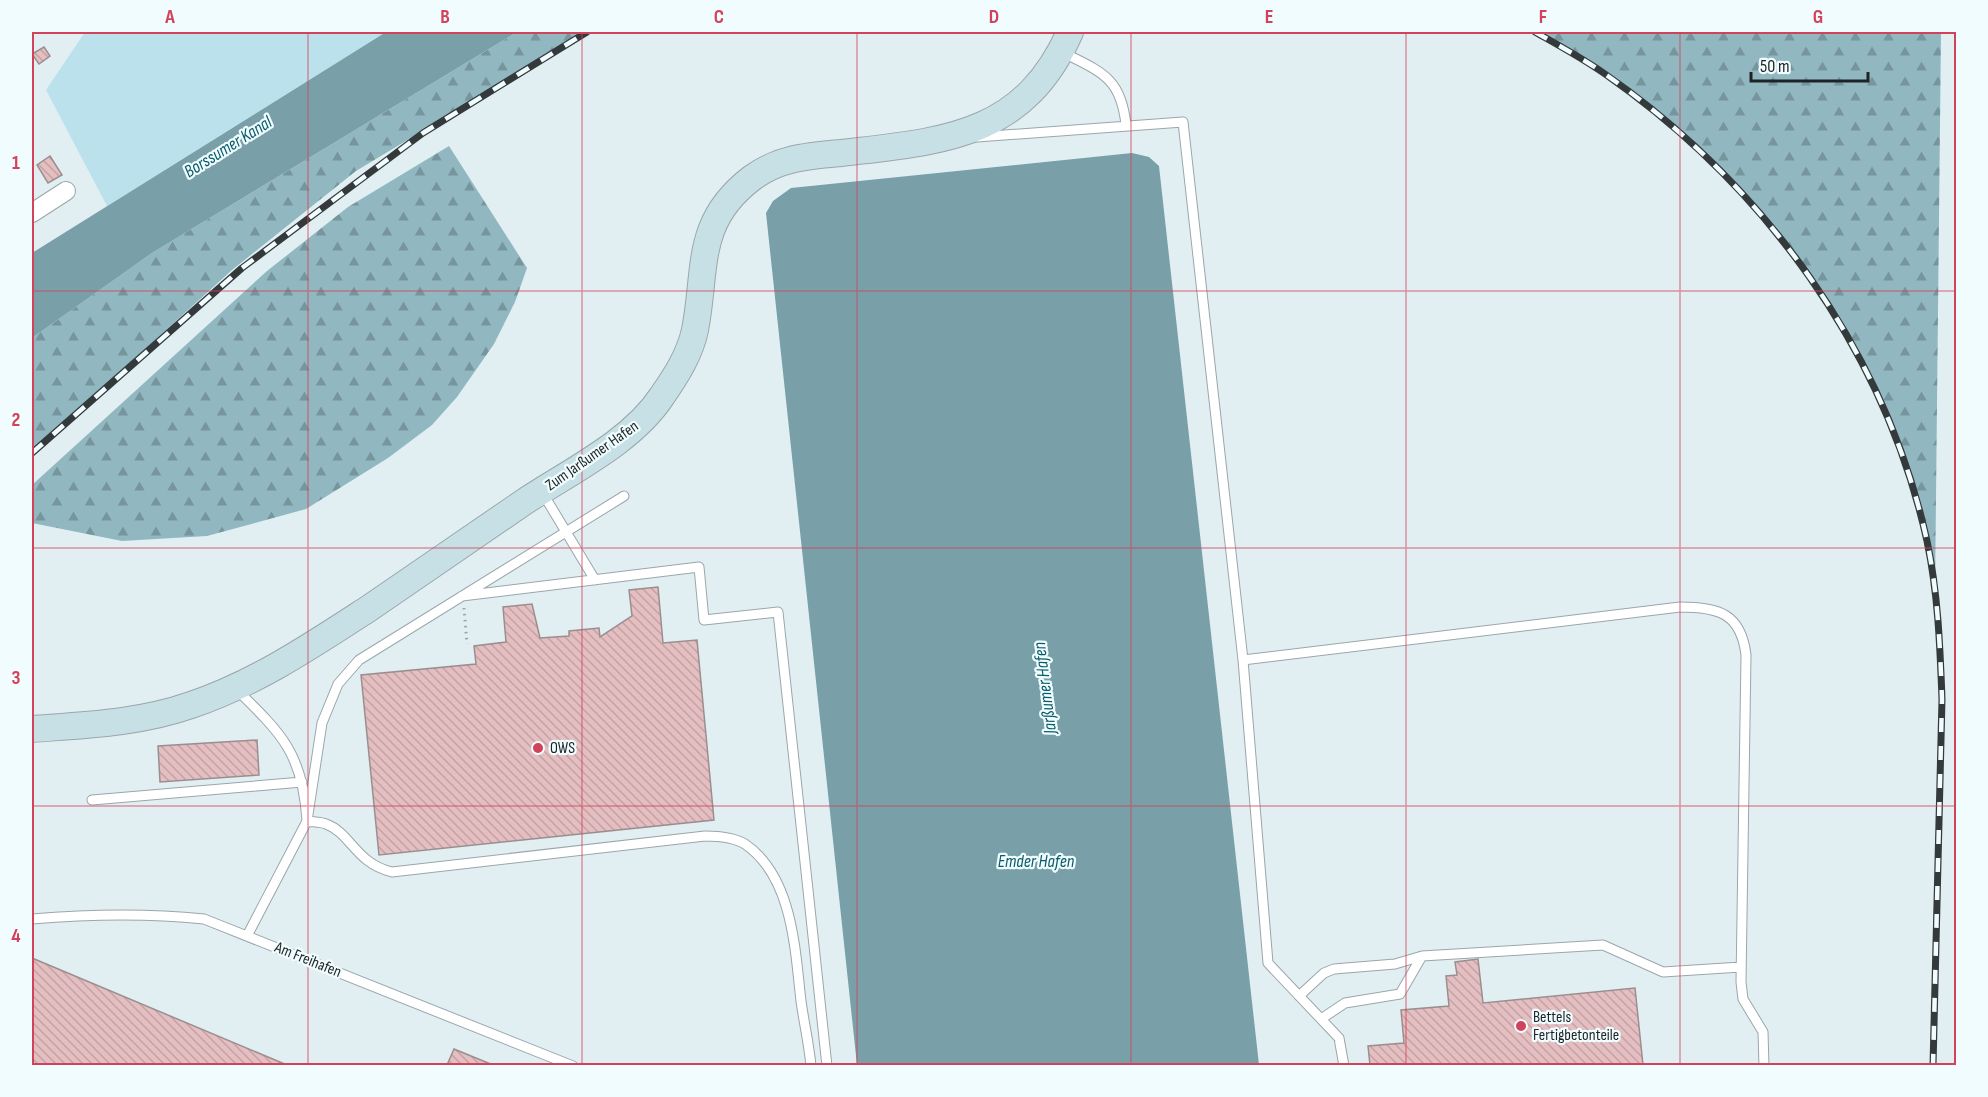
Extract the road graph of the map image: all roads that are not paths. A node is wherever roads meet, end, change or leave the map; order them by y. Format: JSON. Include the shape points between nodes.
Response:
{"nodes":[{"id":1,"x":1066,"y":41,"type":"edge"},
{"id":2,"x":1126,"y":125,"type":"junction"},
{"id":3,"x":950,"y":138,"type":"junction"},
{"id":4,"x":66,"y":191,"type":"dead end"},
{"id":5,"x":32,"y":213,"type":"edge"},
{"id":6,"x":541,"y":491,"type":"junction"},
{"id":7,"x":624,"y":496,"type":"dead end"},
{"id":8,"x":566,"y":532,"type":"junction"},
{"id":9,"x":595,"y":580,"type":"junction"},
{"id":10,"x":462,"y":596,"type":"junction"},
{"id":11,"x":1243,"y":660,"type":"junction"},
{"id":12,"x":235,"y":688,"type":"junction"},
{"id":13,"x":32,"y":729,"type":"edge"},
{"id":14,"x":303,"y":782,"type":"junction"},
{"id":15,"x":92,"y":800,"type":"dead end"},
{"id":16,"x":307,"y":821,"type":"junction"},
{"id":17,"x":32,"y":919,"type":"edge"},
{"id":18,"x":247,"y":936,"type":"junction"},
{"id":19,"x":1422,"y":956,"type":"junction"},
{"id":20,"x":1741,"y":967,"type":"junction"},
{"id":21,"x":1299,"y":996,"type":"junction"},
{"id":22,"x":1321,"y":1019,"type":"junction"},
{"id":23,"x":573,"y":1065,"type":"edge"},
{"id":24,"x":812,"y":1065,"type":"edge"},
{"id":25,"x":827,"y":1065,"type":"edge"},
{"id":26,"x":1344,"y":1065,"type":"edge"},
{"id":27,"x":1764,"y":1065,"type":"edge"}],
"edges":[{"from":1,"to":2,"type":"lane","via":[[1114,83],[1124,104]]},
{"from":1,"to":3,"type":"street","name":"Zum Jarßumer Hafen","via":[[1024,98],[991,121]]},
{"from":2,"to":3,"type":"lane"},
{"from":2,"to":11,"type":"lane","via":[[1183,122]]},
{"from":3,"to":6,"type":"street","name":"Zum Jarßumer Hafen","via":[[798,157],[752,178],[727,203],[710,233],[702,256],[694,331],[682,364],[662,396],[639,424]]},
{"from":4,"to":5,"type":"street"},
{"from":6,"to":8,"type":"lane"},
{"from":6,"to":12,"type":"street","name":"Zum Jarßumer Hafen","via":[[313,645]]},
{"from":7,"to":8,"type":"lane"},
{"from":8,"to":9,"type":"lane"},
{"from":8,"to":10,"type":"lane"},
{"from":9,"to":10,"type":"lane"},
{"from":9,"to":25,"type":"lane","via":[[699,567],[704,620],[778,612]]},
{"from":10,"to":16,"type":"lane","via":[[359,660],[338,684],[322,723]]},
{"from":11,"to":20,"type":"lane","via":[[1680,607],[1703,607],[1725,614],[1741,632],[1746,655]]},
{"from":11,"to":21,"type":"lane","via":[[1268,963]]},
{"from":12,"to":13,"type":"street","name":"Zum Jarßumer Hafen","via":[[194,705],[151,716]]},
{"from":12,"to":14,"type":"lane","via":[[289,745]]},
{"from":14,"to":15,"type":"lane"},
{"from":14,"to":16,"type":"lane"},
{"from":16,"to":18,"type":"lane"},
{"from":16,"to":24,"type":"lane","via":[[328,824],[366,862],[392,872],[705,836],[745,844],[765,864],[779,888],[790,920]]},
{"from":17,"to":18,"type":"lane","name":"Am Freihafen","via":[[86,914],[170,915],[204,919]]},
{"from":18,"to":23,"type":"lane","name":"Am Freihafen"},
{"from":19,"to":20,"type":"lane","via":[[1603,945],[1663,972]]},
{"from":19,"to":21,"type":"lane","via":[[1395,964],[1334,969]]},
{"from":19,"to":22,"type":"lane","via":[[1400,994],[1345,1003]]},
{"from":20,"to":27,"type":"lane","via":[[1743,999],[1763,1032]]},
{"from":21,"to":22,"type":"lane"},
{"from":22,"to":26,"type":"lane","via":[[1339,1038]]}]}
